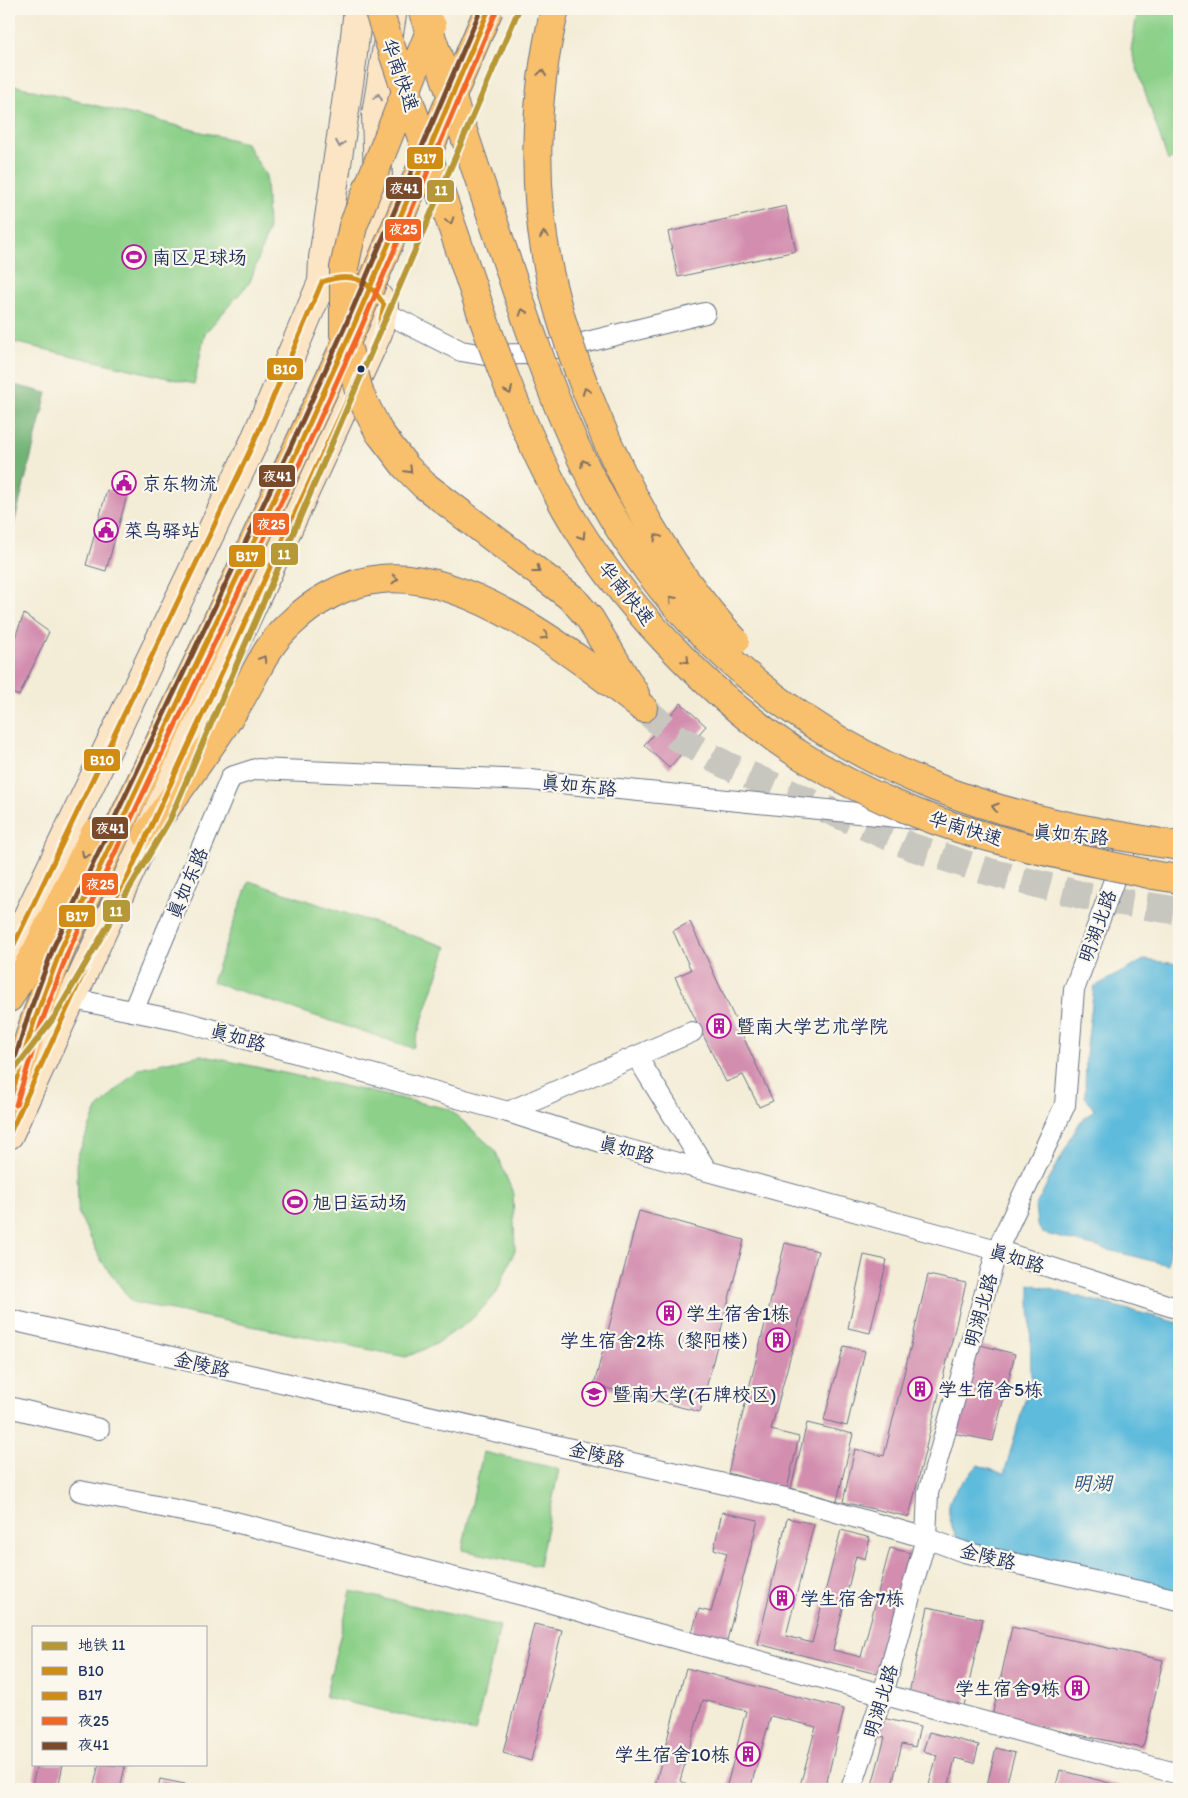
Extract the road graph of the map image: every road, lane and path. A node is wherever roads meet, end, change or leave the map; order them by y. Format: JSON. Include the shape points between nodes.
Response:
{"nodes":[{"id":1,"x":358,"y":9,"type":"edge"},
{"id":2,"x":378,"y":9,"type":"edge"},
{"id":3,"x":393,"y":9,"type":"edge"},
{"id":4,"x":422,"y":9,"type":"edge"},
{"id":5,"x":440,"y":9,"type":"edge"},
{"id":6,"x":469,"y":9,"type":"edge"},
{"id":7,"x":489,"y":9,"type":"edge"},
{"id":8,"x":555,"y":9,"type":"edge"},
{"id":9,"x":322,"y":282,"type":"junction"},
{"id":10,"x":367,"y":284,"type":"junction"},
{"id":11,"x":384,"y":312,"type":"junction"},
{"id":12,"x":705,"y":313,"type":"dead end"},
{"id":13,"x":302,"y":327,"type":"junction"},
{"id":14,"x":364,"y":364,"type":"junction"},
{"id":15,"x":205,"y":626,"type":"junction"},
{"id":16,"x":826,"y":732,"type":"junction"},
{"id":17,"x":146,"y":836,"type":"junction"},
{"id":18,"x":1128,"y":839,"type":"junction"},
{"id":19,"x":1179,"y":846,"type":"edge"},
{"id":20,"x":1179,"y":879,"type":"edge"},
{"id":21,"x":9,"y":955,"type":"edge"},
{"id":22,"x":9,"y":998,"type":"edge"},
{"id":23,"x":73,"y":998,"type":"junction"},
{"id":24,"x":134,"y":1011,"type":"junction"},
{"id":25,"x":692,"y":1032,"type":"dead end"},
{"id":26,"x":637,"y":1057,"type":"junction"},
{"id":27,"x":9,"y":1103,"type":"edge"},
{"id":28,"x":508,"y":1112,"type":"junction"},
{"id":29,"x":9,"y":1135,"type":"edge"},
{"id":30,"x":706,"y":1169,"type":"junction"},
{"id":31,"x":997,"y":1250,"type":"junction"},
{"id":32,"x":1179,"y":1309,"type":"edge"},
{"id":33,"x":11,"y":1320,"type":"dead end"},
{"id":34,"x":9,"y":1406,"type":"edge"},
{"id":35,"x":99,"y":1429,"type":"dead end"},
{"id":36,"x":80,"y":1491,"type":"dead end"},
{"id":37,"x":926,"y":1538,"type":"junction"},
{"id":38,"x":1179,"y":1600,"type":"edge"},
{"id":39,"x":883,"y":1694,"type":"junction"},
{"id":40,"x":1179,"y":1774,"type":"edge"},
{"id":41,"x":852,"y":1789,"type":"edge"}],
"edges":[{"from":1,"to":9,"type":"main road","one_way":true},
{"from":2,"to":20,"type":"highway","name":"华南快速","one_way":true,"bridge":true,"via":[[492,347],[524,424],[579,530],[649,622],[716,688],[772,736],[861,789],[967,831]]},
{"from":10,"to":3,"type":"main road","one_way":true,"via":[[379,212],[376,114]]},
{"from":16,"to":4,"type":"highway","name":"华南快速","one_way":true,"bridge":true,"via":[[752,680],[693,623],[635,552],[599,493],[548,384]]},
{"from":5,"to":17,"type":"highway","bridge":true,"via":[[397,111],[350,240],[344,268],[343,307],[344,334],[353,374],[369,415],[406,467],[438,496],[492,534],[573,599],[590,619],[643,708],[578,657],[519,621],[449,589],[398,578],[347,587],[300,614],[274,641],[239,702]]},
{"from":6,"to":15,"type":"highway","bridge":true},
{"from":7,"to":15,"type":"highway","bridge":true,"via":[[354,326]]},
{"from":16,"to":8,"type":"highway","one_way":true,"bridge":true,"via":[[724,630],[678,570],[644,516],[617,464],[579,373],[552,284],[540,203],[540,88]]},
{"from":9,"to":10,"type":"main road","via":[[348,276]]},
{"from":9,"to":13,"type":"main road"},
{"from":10,"to":11,"type":"main road","via":[[380,296]]},
{"from":11,"to":12,"type":"street","via":[[461,350],[485,355],[525,354],[583,343]]},
{"from":11,"to":14,"type":"main road"},
{"from":13,"to":14,"type":"main road","via":[[328,323],[345,327],[358,340]]},
{"from":13,"to":21,"type":"main road","via":[[254,442]]},
{"from":14,"to":17,"type":"main road"},
{"from":15,"to":22,"type":"highway","one_way":true,"via":[[51,924]]},
{"from":15,"to":27,"type":"highway","via":[[62,949],[34,1022]]},
{"from":19,"to":16,"type":"highway","name":"华南快速","one_way":true,"bridge":true,"via":[[1082,829],[936,788]]},
{"from":17,"to":23,"type":"main road"},
{"from":18,"to":19,"type":"street","name":"真如东路"},
{"from":18,"to":24,"type":"street","name":"真如东路","via":[[530,780],[256,769],[230,777]]},
{"from":18,"to":31,"type":"street","name":"明湖北路","via":[[1074,990],[1065,1104]]},
{"from":23,"to":24,"type":"street","name":"真如路"},
{"from":23,"to":29,"type":"main road"},
{"from":24,"to":28,"type":"street","name":"真如路","via":[[181,1021]]},
{"from":25,"to":26,"type":"street"},
{"from":26,"to":28,"type":"street"},
{"from":26,"to":30,"type":"street"},
{"from":28,"to":30,"type":"street","name":"真如路","via":[[604,1143]]},
{"from":30,"to":31,"type":"street","name":"真如路"},
{"from":31,"to":32,"type":"street","name":"真如路"},
{"from":31,"to":37,"type":"street","name":"明湖北路","via":[[928,1493]]},
{"from":33,"to":37,"type":"street","name":"金陵路","via":[[788,1499]]},
{"from":34,"to":35,"type":"street"},
{"from":36,"to":39,"type":"street","via":[[223,1519],[525,1595]]},
{"from":37,"to":38,"type":"street","name":"金陵路","via":[[964,1552]]},
{"from":37,"to":39,"type":"street","name":"明湖北路"},
{"from":39,"to":40,"type":"street"},
{"from":39,"to":41,"type":"street","name":"明湖北路"}]}
